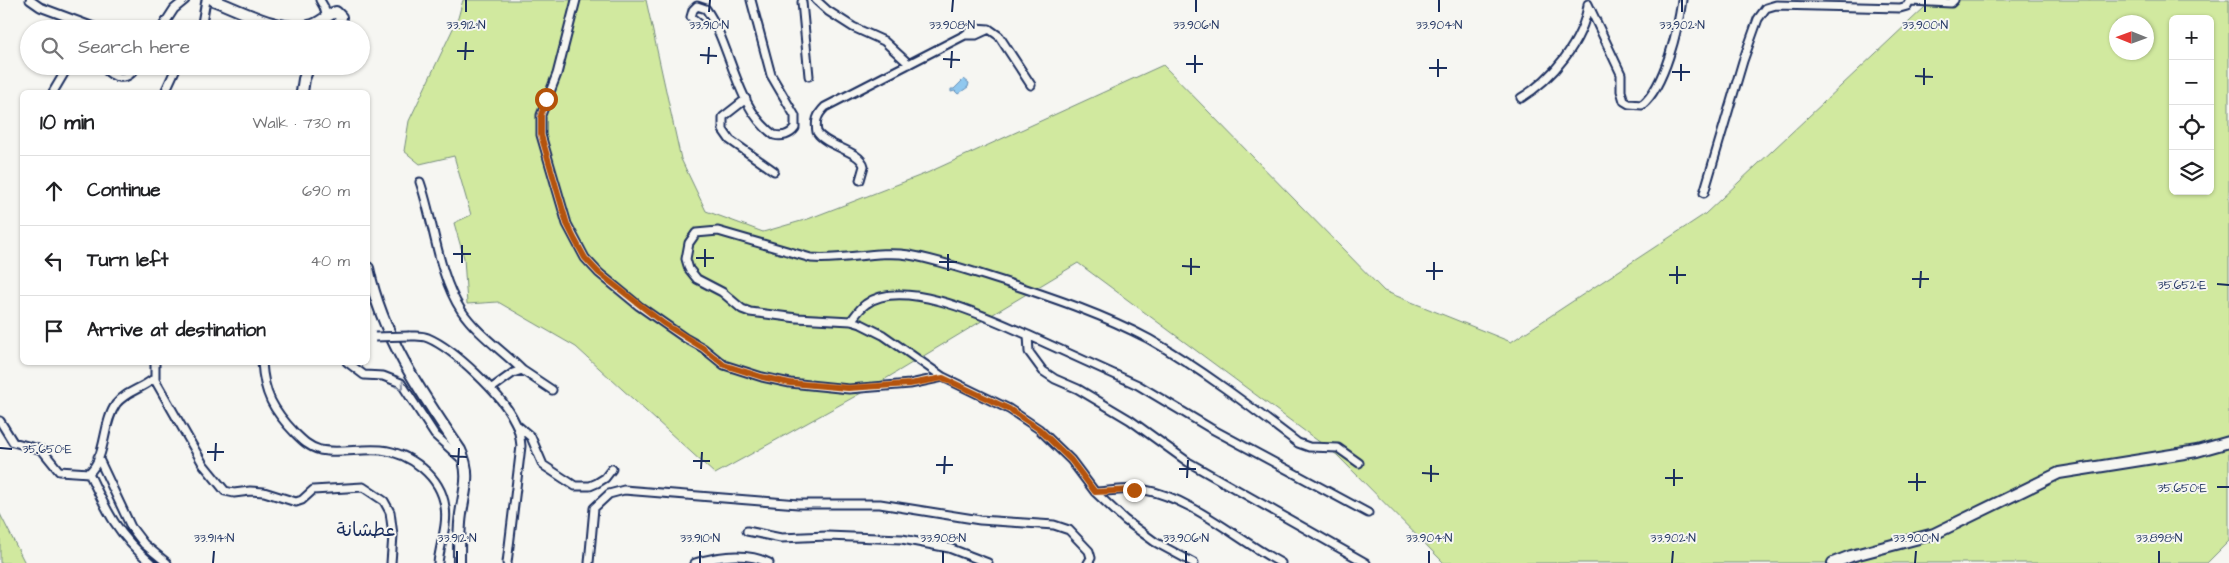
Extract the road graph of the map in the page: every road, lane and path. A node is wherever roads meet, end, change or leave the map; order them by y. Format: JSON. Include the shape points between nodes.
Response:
{"nodes":[{"id":1,"x":30,"y":0,"type":"edge"},
{"id":2,"x":185,"y":0,"type":"edge"},
{"id":3,"x":206,"y":0,"type":"edge"},
{"id":4,"x":213,"y":0,"type":"edge"},
{"id":5,"x":320,"y":0,"type":"edge"},
{"id":6,"x":576,"y":0,"type":"edge"},
{"id":7,"x":751,"y":0,"type":"edge"},
{"id":8,"x":817,"y":0,"type":"edge"},
{"id":9,"x":1682,"y":0,"type":"edge"},
{"id":10,"x":1910,"y":0,"type":"edge"},
{"id":11,"x":1954,"y":0,"type":"edge"},
{"id":12,"x":803,"y":1,"type":"edge"},
{"id":13,"x":1588,"y":2,"type":"edge"},
{"id":14,"x":327,"y":18,"type":"junction"},
{"id":15,"x":75,"y":20,"type":"edge"},
{"id":16,"x":167,"y":20,"type":"edge"},
{"id":17,"x":203,"y":20,"type":"edge"},
{"id":18,"x":264,"y":20,"type":"edge"},
{"id":19,"x":323,"y":20,"type":"edge"},
{"id":20,"x":339,"y":20,"type":"edge"},
{"id":21,"x":698,"y":24,"type":"dead end"},
{"id":22,"x":909,"y":64,"type":"junction"},
{"id":23,"x":63,"y":75,"type":"edge"},
{"id":24,"x":110,"y":75,"type":"edge"},
{"id":25,"x":127,"y":75,"type":"edge"},
{"id":26,"x":173,"y":75,"type":"edge"},
{"id":27,"x":306,"y":75,"type":"edge"},
{"id":28,"x":809,"y":76,"type":"dead end"},
{"id":29,"x":1031,"y":85,"type":"dead end"},
{"id":30,"x":54,"y":90,"type":"edge"},
{"id":31,"x":166,"y":90,"type":"edge"},
{"id":32,"x":302,"y":90,"type":"edge"},
{"id":33,"x":1521,"y":98,"type":"dead end"},
{"id":34,"x":746,"y":99,"type":"junction"},
{"id":35,"x":774,"y":172,"type":"dead end"},
{"id":36,"x":860,"y":180,"type":"dead end"},
{"id":37,"x":420,"y":182,"type":"dead end"},
{"id":38,"x":1704,"y":193,"type":"dead end"},
{"id":39,"x":370,"y":274,"type":"edge"},
{"id":40,"x":851,"y":321,"type":"junction"},
{"id":41,"x":1028,"y":336,"type":"junction"},
{"id":42,"x":371,"y":337,"type":"edge"},
{"id":43,"x":155,"y":365,"type":"edge"},
{"id":44,"x":262,"y":365,"type":"edge"},
{"id":45,"x":351,"y":365,"type":"edge"},
{"id":46,"x":522,"y":370,"type":"junction"},
{"id":47,"x":943,"y":378,"type":"junction"},
{"id":48,"x":156,"y":380,"type":"junction"},
{"id":49,"x":492,"y":388,"type":"junction"},
{"id":50,"x":552,"y":390,"type":"dead end"},
{"id":51,"x":0,"y":421,"type":"edge"},
{"id":52,"x":516,"y":424,"type":"junction"},
{"id":53,"x":2229,"y":442,"type":"edge"},
{"id":54,"x":98,"y":457,"type":"junction"},
{"id":55,"x":466,"y":463,"type":"junction"},
{"id":56,"x":1359,"y":463,"type":"dead end"},
{"id":57,"x":612,"y":469,"type":"dead end"},
{"id":58,"x":89,"y":473,"type":"junction"},
{"id":59,"x":1095,"y":492,"type":"junction"},
{"id":60,"x":1368,"y":513,"type":"dead end"},
{"id":61,"x":747,"y":531,"type":"dead end"},
{"id":62,"x":152,"y":563,"type":"edge"},
{"id":63,"x":167,"y":563,"type":"edge"},
{"id":64,"x":391,"y":563,"type":"edge"},
{"id":65,"x":438,"y":563,"type":"edge"},
{"id":66,"x":460,"y":563,"type":"edge"},
{"id":67,"x":507,"y":563,"type":"edge"},
{"id":68,"x":589,"y":563,"type":"edge"},
{"id":69,"x":695,"y":563,"type":"edge"},
{"id":70,"x":769,"y":563,"type":"edge"},
{"id":71,"x":988,"y":563,"type":"edge"},
{"id":72,"x":1088,"y":563,"type":"edge"},
{"id":73,"x":1194,"y":563,"type":"edge"},
{"id":74,"x":1281,"y":563,"type":"edge"},
{"id":75,"x":1366,"y":563,"type":"edge"},
{"id":76,"x":1833,"y":563,"type":"edge"}],
"edges":[{"from":1,"to":15,"type":"street"},
{"from":2,"to":16,"type":"street"},
{"from":3,"to":17,"type":"street"},
{"from":4,"to":18,"type":"main road"},
{"from":5,"to":14,"type":"street"},
{"from":6,"to":47,"type":"street","via":[[557,74],[541,115],[541,135],[567,224],[585,258],[599,273],[724,365],[762,377],[848,388],[910,384]]},
{"from":7,"to":34,"type":"street","via":[[772,75],[795,116],[795,128],[784,135],[774,135]]},
{"from":8,"to":22,"type":"street","via":[[836,17],[897,50]]},
{"from":9,"to":13,"type":"street","via":[[1666,66],[1649,100],[1642,105],[1624,101],[1621,74]]},
{"from":10,"to":11,"type":"street","via":[[1941,4]]},
{"from":10,"to":38,"type":"street","via":[[1907,6],[1900,8],[1766,8],[1758,20],[1743,61]]},
{"from":12,"to":28,"type":"street"},
{"from":13,"to":33,"type":"street","via":[[1584,22],[1572,46],[1551,74]]},
{"from":14,"to":19,"type":"main road"},
{"from":14,"to":20,"type":"main road","via":[[333,13],[339,14]]},
{"from":21,"to":34,"type":"street","via":[[691,17],[697,6],[706,9],[714,19]]},
{"from":22,"to":29,"type":"street","via":[[965,35],[976,35],[989,29],[999,36]]},
{"from":22,"to":36,"type":"street","via":[[825,107],[816,118],[820,137],[863,162]]},
{"from":23,"to":30,"type":"street"},
{"from":24,"to":25,"type":"street","via":[[119,78]]},
{"from":26,"to":31,"type":"street"},
{"from":27,"to":32,"type":"main road"},
{"from":34,"to":35,"type":"street","via":[[723,117],[723,130],[730,140]]},
{"from":37,"to":46,"type":"street","via":[[450,289],[461,310],[477,330]]},
{"from":39,"to":55,"type":"main road","via":[[386,326],[404,363]]},
{"from":40,"to":41,"type":"street","via":[[866,304],[879,298],[921,296],[984,316]]},
{"from":40,"to":47,"type":"street","via":[[883,335]]},
{"from":40,"to":56,"type":"street","via":[[759,314],[742,309],[722,292],[696,279],[686,259],[689,242],[696,233],[718,231],[811,258],[908,255],[972,271],[1054,298],[1104,317],[1156,344],[1298,444],[1338,448]]},
{"from":41,"to":60,"type":"street","via":[[1138,385],[1210,428]]},
{"from":41,"to":75,"type":"street","via":[[1029,352],[1055,379],[1121,415],[1188,462]]},
{"from":42,"to":49,"type":"street","bridge":true,"via":[[424,336],[436,342]]},
{"from":43,"to":48,"type":"street"},
{"from":44,"to":65,"type":"street","via":[[265,387],[273,407],[308,445],[321,450],[394,453],[411,460],[433,478],[445,508]]},
{"from":45,"to":55,"type":"street","one_way":true,"via":[[364,376],[383,376],[401,383],[435,435]]},
{"from":46,"to":49,"type":"street"},
{"from":46,"to":50,"type":"street"},
{"from":47,"to":59,"type":"street","via":[[1009,409],[1039,429],[1071,460]]},
{"from":48,"to":54,"type":"street","via":[[118,402],[110,413]]},
{"from":48,"to":64,"type":"street","via":[[204,464],[225,491],[264,492],[296,502],[313,490],[363,487],[384,501],[390,512],[393,535]]},
{"from":49,"to":52,"type":"street"},
{"from":51,"to":58,"type":"street","via":[[12,442],[42,450],[59,471]]},
{"from":52,"to":57,"type":"street","via":[[531,437],[543,465],[576,486],[597,483]]},
{"from":52,"to":67,"type":"street","via":[[521,446]]},
{"from":53,"to":76,"type":"main road","via":[[2197,451],[2068,471],[2042,480],[1934,534]]},
{"from":54,"to":58,"type":"street"},
{"from":54,"to":63,"type":"street","via":[[131,527],[144,544]]},
{"from":55,"to":66,"type":"main road"},
{"from":58,"to":62,"type":"street","via":[[115,526],[130,545]]},
{"from":59,"to":73,"type":"street","via":[[1125,520]]},
{"from":59,"to":74,"type":"street","via":[[1134,490],[1161,495],[1223,526]]},
{"from":61,"to":71,"type":"street","via":[[781,538],[902,539],[949,548]]},
{"from":68,"to":72,"type":"street","via":[[594,508],[609,494],[624,490],[798,504],[880,504],[980,520],[1054,525],[1069,530],[1089,551]]},
{"from":69,"to":70,"type":"street","via":[[718,557],[738,557],[758,558]]}]}
